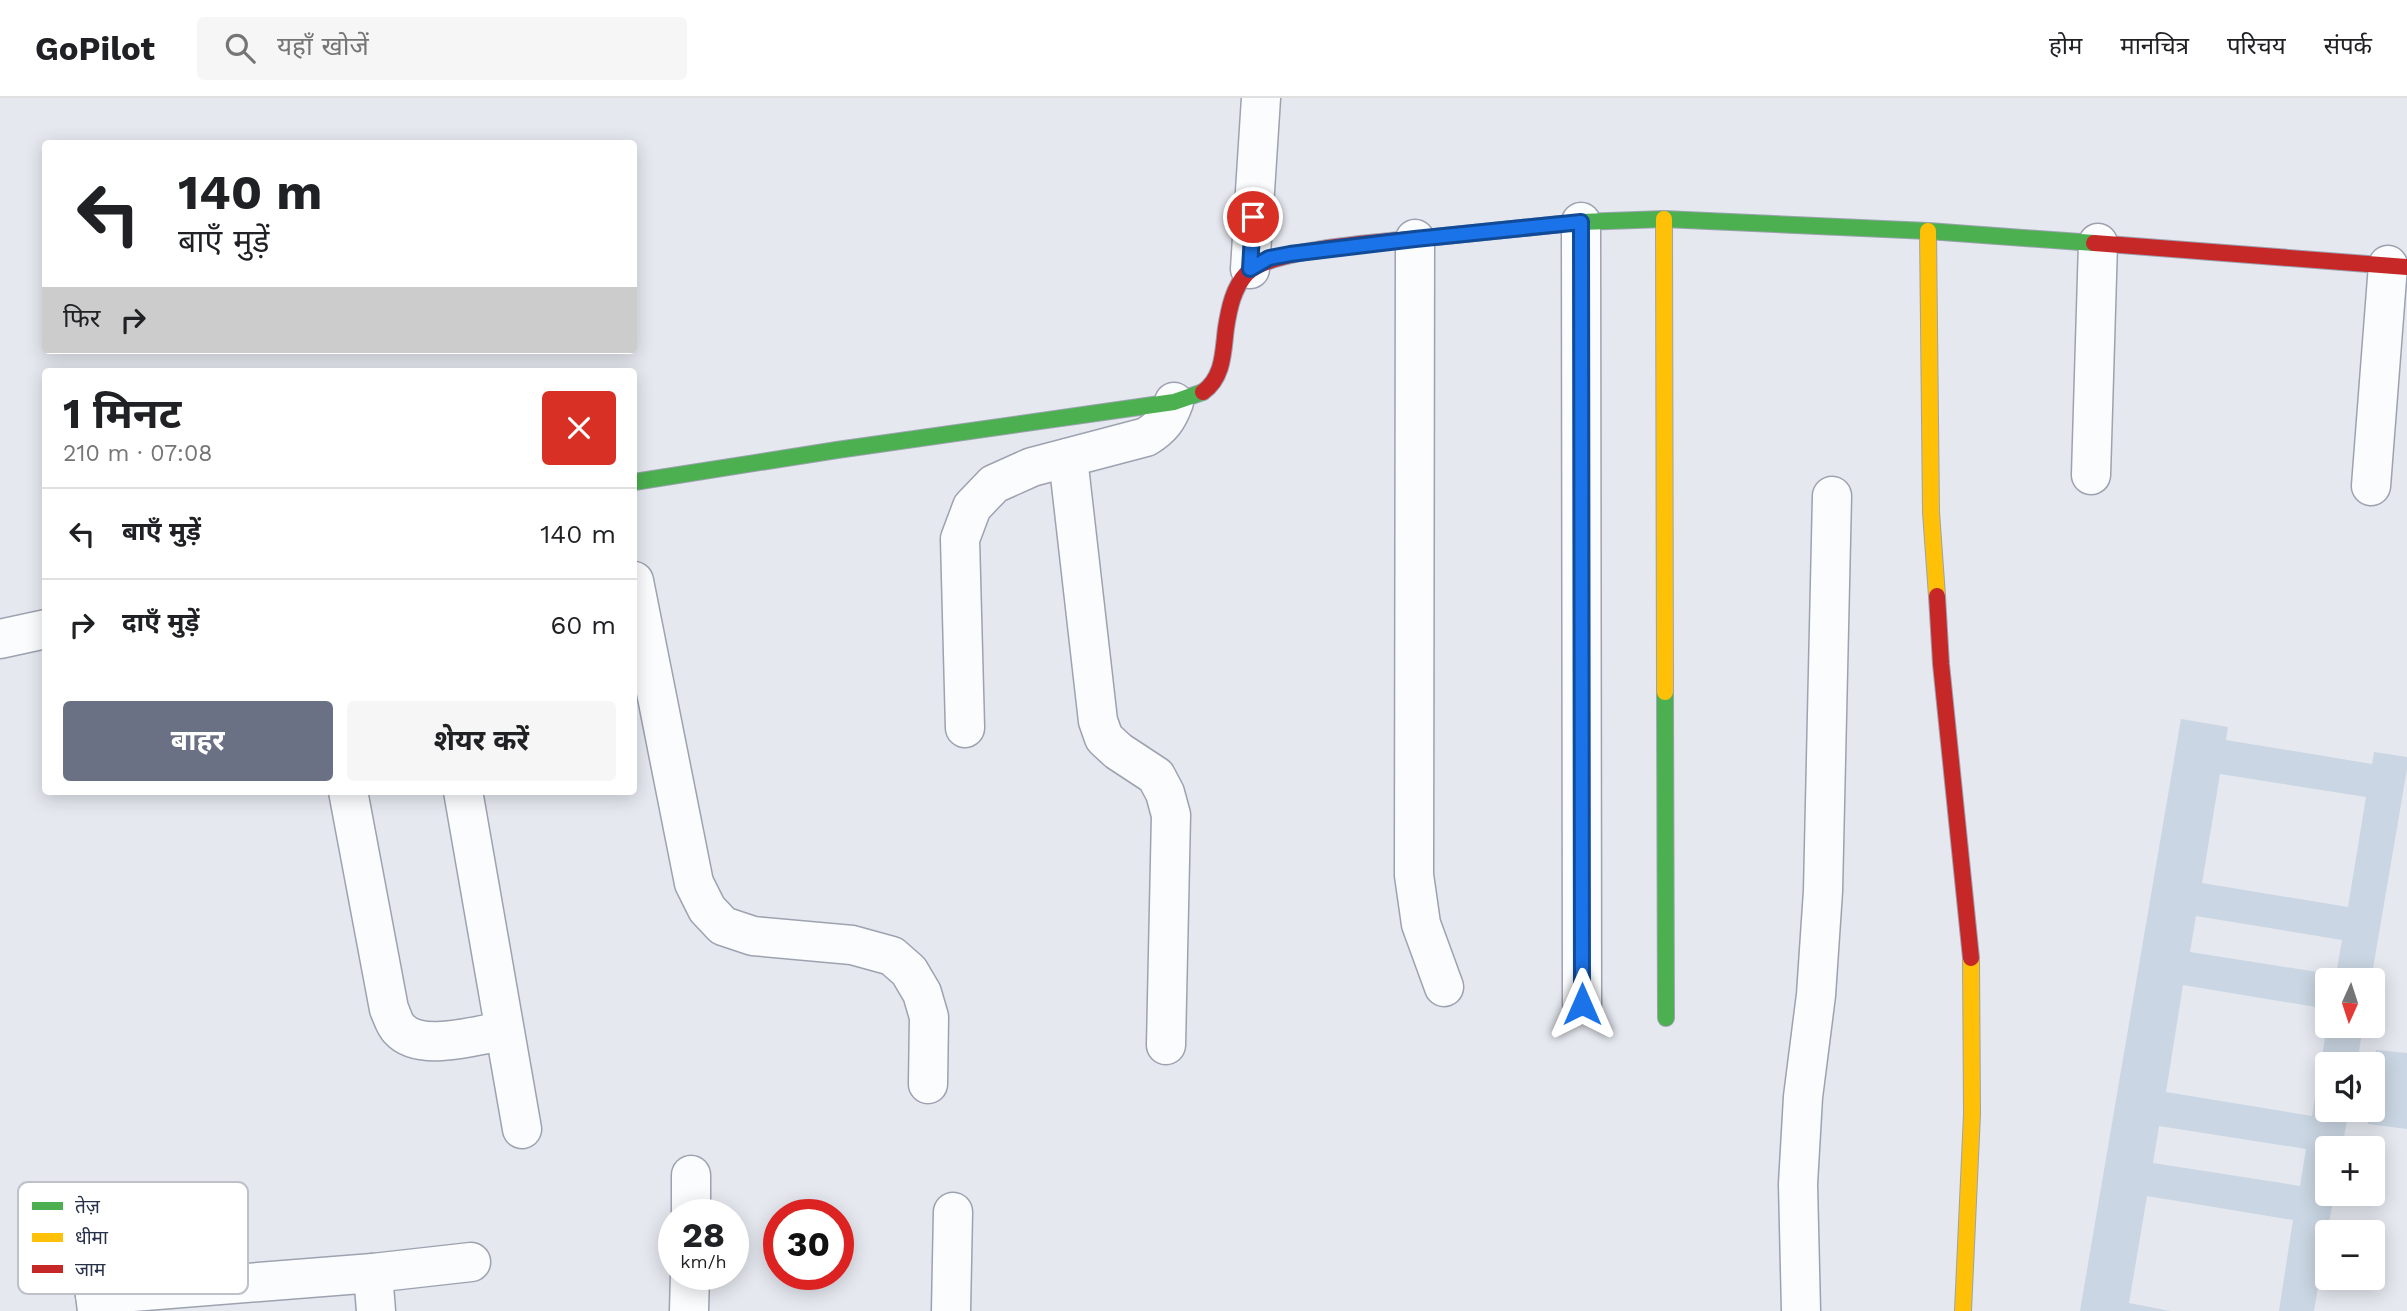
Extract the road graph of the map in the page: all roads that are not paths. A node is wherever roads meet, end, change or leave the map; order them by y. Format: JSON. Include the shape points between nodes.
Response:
{"nodes":[{"id":1,"x":1261,"y":98,"type":"edge"},
{"id":2,"x":1664,"y":219,"type":"junction"},
{"id":3,"x":1581,"y":222,"type":"junction"},
{"id":4,"x":1928,"y":230,"type":"junction"},
{"id":5,"x":1415,"y":239,"type":"junction"},
{"id":6,"x":2098,"y":243,"type":"junction"},
{"id":7,"x":2398,"y":266,"type":"edge"},
{"id":8,"x":1250,"y":269,"type":"junction"},
{"id":9,"x":1174,"y":402,"type":"junction"},
{"id":10,"x":1068,"y":458,"type":"junction"},
{"id":11,"x":2091,"y":475,"type":"dead end"},
{"id":12,"x":637,"y":482,"type":"edge"},
{"id":13,"x":2371,"y":486,"type":"dead end"},
{"id":14,"x":1832,"y":496,"type":"dead end"},
{"id":15,"x":637,"y":596,"type":"edge"},
{"id":16,"x":42,"y":630,"type":"edge"},
{"id":17,"x":0,"y":639,"type":"edge"},
{"id":18,"x":965,"y":728,"type":"dead end"},
{"id":19,"x":349,"y":795,"type":"edge"},
{"id":20,"x":464,"y":795,"type":"edge"},
{"id":21,"x":1444,"y":987,"type":"dead end"},
{"id":22,"x":1582,"y":1004,"type":"dead end"},
{"id":23,"x":1666,"y":1018,"type":"dead end"},
{"id":24,"x":504,"y":1031,"type":"junction"},
{"id":25,"x":1166,"y":1045,"type":"dead end"},
{"id":26,"x":928,"y":1084,"type":"dead end"},
{"id":27,"x":522,"y":1129,"type":"dead end"},
{"id":28,"x":691,"y":1175,"type":"dead end"},
{"id":29,"x":691,"y":1199,"type":"edge"},
{"id":30,"x":953,"y":1212,"type":"dead end"},
{"id":31,"x":471,"y":1262,"type":"dead end"},
{"id":32,"x":373,"y":1273,"type":"junction"},
{"id":33,"x":248,"y":1287,"type":"edge"},
{"id":34,"x":690,"y":1290,"type":"edge"},
{"id":35,"x":179,"y":1294,"type":"edge"},
{"id":36,"x":96,"y":1303,"type":"edge"},
{"id":37,"x":376,"y":1311,"type":"edge"},
{"id":38,"x":689,"y":1311,"type":"edge"},
{"id":39,"x":951,"y":1311,"type":"edge"},
{"id":40,"x":1801,"y":1311,"type":"edge"},
{"id":41,"x":1964,"y":1311,"type":"edge"}],
"edges":[{"from":1,"to":8,"type":"street"},
{"from":2,"to":3,"type":"street"},
{"from":2,"to":4,"type":"street"},
{"from":2,"to":23,"type":"street"},
{"from":3,"to":5,"type":"street"},
{"from":3,"to":22,"type":"street"},
{"from":4,"to":6,"type":"street"},
{"from":4,"to":41,"type":"street","via":[[1931,512],[1941,663],[1971,958],[1972,1114]]},
{"from":5,"to":8,"type":"street","via":[[1290,254],[1269,258]]},
{"from":5,"to":21,"type":"street","via":[[1414,875],[1421,924]]},
{"from":6,"to":7,"type":"street"},
{"from":6,"to":11,"type":"street"},
{"from":7,"to":13,"type":"street"},
{"from":8,"to":9,"type":"street","via":[[1235,289],[1215,380],[1200,394]]},
{"from":9,"to":10,"type":"street","via":[[1160,428],[1146,437]]},
{"from":9,"to":12,"type":"street"},
{"from":10,"to":18,"type":"street","via":[[994,484],[972,507],[960,539]]},
{"from":10,"to":25,"type":"street","via":[[1098,721],[1104,738],[1156,776],[1171,815]]},
{"from":14,"to":40,"type":"street","via":[[1822,902],[1798,1184]]},
{"from":15,"to":26,"type":"street","via":[[694,883],[707,909],[723,926],[753,936],[852,945],[892,956],[909,971],[929,1017]]},
{"from":16,"to":17,"type":"street"},
{"from":19,"to":24,"type":"street","via":[[389,1009],[398,1028],[411,1038],[428,1042]]},
{"from":20,"to":24,"type":"street"},
{"from":24,"to":27,"type":"street"},
{"from":28,"to":29,"type":"street"},
{"from":30,"to":39,"type":"street"},
{"from":31,"to":32,"type":"street"},
{"from":32,"to":33,"type":"street"},
{"from":32,"to":37,"type":"street"},
{"from":34,"to":38,"type":"street"},
{"from":35,"to":36,"type":"street"}]}
